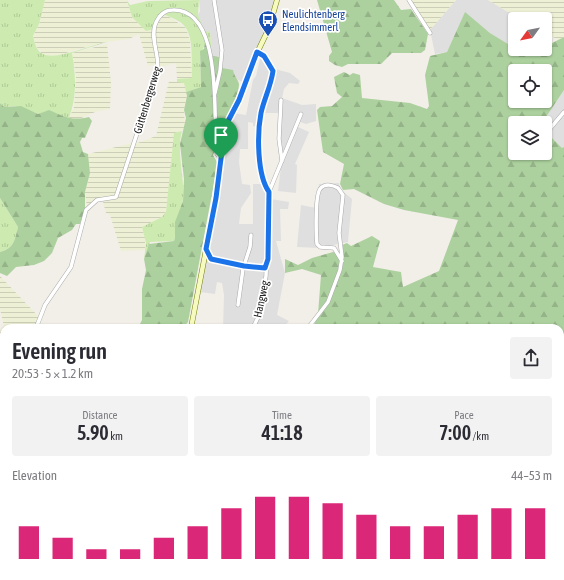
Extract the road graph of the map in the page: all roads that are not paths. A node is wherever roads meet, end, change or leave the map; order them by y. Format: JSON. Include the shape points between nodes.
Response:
{"nodes":[{"id":1,"x":214,"y":0,"type":"edge"},
{"id":2,"x":277,"y":0,"type":"edge"},
{"id":3,"x":409,"y":0,"type":"edge"},
{"id":4,"x":430,"y":33,"type":"dead end"},
{"id":5,"x":257,"y":52,"type":"junction"},
{"id":6,"x":214,"y":94,"type":"junction"},
{"id":7,"x":282,"y":100,"type":"dead end"},
{"id":8,"x":564,"y":112,"type":"edge"},
{"id":9,"x":301,"y":114,"type":"dead end"},
{"id":10,"x":552,"y":127,"type":"edge"},
{"id":11,"x":221,"y":159,"type":"junction"},
{"id":12,"x":282,"y":161,"type":"junction"},
{"id":13,"x":269,"y":192,"type":"junction"},
{"id":14,"x":251,"y":235,"type":"dead end"},
{"id":15,"x":206,"y":249,"type":"junction"},
{"id":16,"x":342,"y":261,"type":"junction"},
{"id":17,"x":244,"y":266,"type":"junction"},
{"id":18,"x":265,"y":268,"type":"junction"},
{"id":19,"x":238,"y":305,"type":"dead end"},
{"id":20,"x":38,"y":324,"type":"edge"},
{"id":21,"x":193,"y":324,"type":"edge"},
{"id":22,"x":255,"y":324,"type":"edge"},
{"id":23,"x":311,"y":324,"type":"edge"}],
"edges":[{"from":1,"to":6,"type":"street","via":[[222,50]]},
{"from":2,"to":5,"type":"main road","via":[[271,23]]},
{"from":3,"to":4,"type":"street"},
{"from":5,"to":11,"type":"main road","via":[[239,100],[226,124]]},
{"from":5,"to":13,"type":"street","via":[[264,56],[273,71],[262,113],[259,138],[262,173]]},
{"from":6,"to":11,"type":"street","name":"Güttenbergerweg","via":[[217,154]]},
{"from":6,"to":20,"type":"street","name":"Güttenbergerweg","via":[[211,55],[199,26],[181,11],[171,10],[163,14],[157,20],[154,31],[158,73],[114,198],[97,200],[86,210],[71,266],[45,305]]},
{"from":7,"to":12,"type":"street"},
{"from":8,"to":10,"type":"street"},
{"from":9,"to":12,"type":"street"},
{"from":11,"to":15,"type":"main road"},
{"from":12,"to":13,"type":"street"},
{"from":13,"to":18,"type":"street","name":"Hangweg","via":[[268,259]]},
{"from":14,"to":17,"type":"street"},
{"from":15,"to":17,"type":"street","via":[[211,259]]},
{"from":15,"to":21,"type":"main road"},
{"from":16,"to":16,"type":"street","via":[[339,233],[342,194],[336,186],[327,185],[319,192],[315,222],[317,242],[320,247],[336,250]]},
{"from":16,"to":23,"type":"street","via":[[330,298]]},
{"from":17,"to":18,"type":"street"},
{"from":17,"to":19,"type":"street"},
{"from":18,"to":22,"type":"street","name":"Hangweg","via":[[260,310]]}]}
